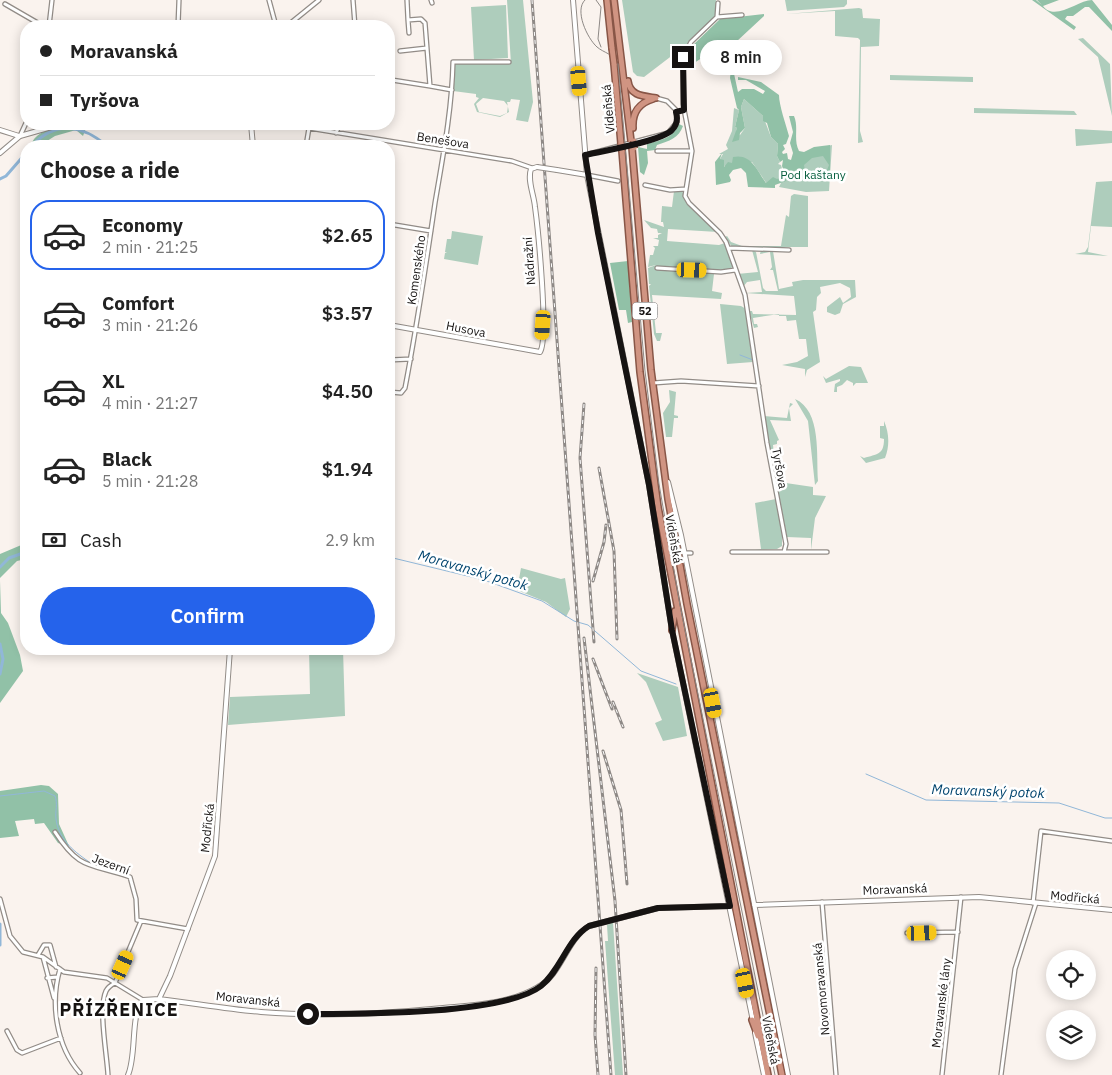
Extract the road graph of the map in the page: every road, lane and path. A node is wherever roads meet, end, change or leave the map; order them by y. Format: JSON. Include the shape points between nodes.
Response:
{"nodes":[{"id":1,"x":52,"y":0,"type":"edge"},
{"id":2,"x":179,"y":0,"type":"edge"},
{"id":3,"x":270,"y":0,"type":"edge"},
{"id":4,"x":319,"y":0,"type":"edge"},
{"id":5,"x":353,"y":0,"type":"edge"},
{"id":6,"x":407,"y":0,"type":"edge"},
{"id":7,"x":573,"y":0,"type":"edge"},
{"id":8,"x":607,"y":0,"type":"edge"},
{"id":9,"x":614,"y":0,"type":"edge"},
{"id":10,"x":718,"y":3,"type":"dead end"},
{"id":11,"x":5,"y":4,"type":"dead end"},
{"id":12,"x":742,"y":15,"type":"dead end"},
{"id":13,"x":717,"y":17,"type":"junction"},
{"id":14,"x":33,"y":20,"type":"edge"},
{"id":15,"x":50,"y":20,"type":"edge"},
{"id":16,"x":178,"y":20,"type":"edge"},
{"id":17,"x":275,"y":20,"type":"edge"},
{"id":18,"x":294,"y":20,"type":"edge"},
{"id":19,"x":355,"y":20,"type":"edge"},
{"id":20,"x":408,"y":20,"type":"junction"},
{"id":21,"x":409,"y":34,"type":"dead end"},
{"id":22,"x":428,"y":48,"type":"junction"},
{"id":23,"x":400,"y":51,"type":"dead end"},
{"id":24,"x":622,"y":56,"type":"junction"},
{"id":25,"x":510,"y":62,"type":"dead end"},
{"id":26,"x":395,"y":80,"type":"edge"},
{"id":27,"x":430,"y":86,"type":"junction"},
{"id":28,"x":452,"y":90,"type":"junction"},
{"id":29,"x":656,"y":98,"type":"junction"},
{"id":30,"x":684,"y":110,"type":"junction"},
{"id":31,"x":676,"y":112,"type":"junction"},
{"id":32,"x":0,"y":130,"type":"edge"},
{"id":33,"x":23,"y":130,"type":"edge"},
{"id":34,"x":41,"y":130,"type":"edge"},
{"id":35,"x":319,"y":130,"type":"edge"},
{"id":36,"x":337,"y":130,"type":"edge"},
{"id":37,"x":336,"y":133,"type":"junction"},
{"id":38,"x":20,"y":136,"type":"junction"},
{"id":39,"x":380,"y":140,"type":"edge"},
{"id":40,"x":633,"y":141,"type":"junction"},
{"id":41,"x":395,"y":142,"type":"edge"},
{"id":42,"x":444,"y":150,"type":"junction"},
{"id":43,"x":657,"y":152,"type":"dead end"},
{"id":44,"x":692,"y":152,"type":"junction"},
{"id":45,"x":0,"y":153,"type":"edge"},
{"id":46,"x":585,"y":155,"type":"junction"},
{"id":47,"x":532,"y":168,"type":"junction"},
{"id":48,"x":587,"y":175,"type":"junction"},
{"id":49,"x":618,"y":181,"type":"dead end"},
{"id":50,"x":645,"y":185,"type":"dead end"},
{"id":51,"x":686,"y":189,"type":"junction"},
{"id":52,"x":395,"y":225,"type":"edge"},
{"id":53,"x":431,"y":231,"type":"junction"},
{"id":54,"x":729,"y":248,"type":"junction"},
{"id":55,"x":789,"y":250,"type":"dead end"},
{"id":56,"x":657,"y":268,"type":"dead end"},
{"id":57,"x":735,"y":270,"type":"junction"},
{"id":58,"x":395,"y":326,"type":"edge"},
{"id":59,"x":416,"y":330,"type":"junction"},
{"id":60,"x":540,"y":352,"type":"joint"},
{"id":61,"x":395,"y":360,"type":"edge"},
{"id":62,"x":411,"y":360,"type":"junction"},
{"id":63,"x":653,"y":383,"type":"junction"},
{"id":64,"x":759,"y":386,"type":"junction"},
{"id":65,"x":395,"y":392,"type":"edge"},
{"id":66,"x":664,"y":466,"type":"junction"},
{"id":67,"x":732,"y":552,"type":"dead end"},
{"id":68,"x":784,"y":552,"type":"junction"},
{"id":69,"x":826,"y":552,"type":"dead end"},
{"id":70,"x":684,"y":553,"type":"junction"},
{"id":71,"x":691,"y":553,"type":"dead end"},
{"id":72,"x":675,"y":606,"type":"junction"},
{"id":73,"x":672,"y":630,"type":"junction"},
{"id":74,"x":230,"y":655,"type":"edge"},
{"id":75,"x":55,"y":832,"type":"dead end"},
{"id":76,"x":1112,"y":841,"type":"edge"},
{"id":77,"x":962,"y":896,"type":"junction"},
{"id":78,"x":0,"y":899,"type":"edge"},
{"id":79,"x":822,"y":902,"type":"junction"},
{"id":80,"x":1034,"y":903,"type":"junction"},
{"id":81,"x":754,"y":905,"type":"junction"},
{"id":82,"x":730,"y":906,"type":"junction"},
{"id":83,"x":1112,"y":910,"type":"edge"},
{"id":84,"x":141,"y":921,"type":"junction"},
{"id":85,"x":188,"y":929,"type":"junction"},
{"id":86,"x":958,"y":932,"type":"junction"},
{"id":87,"x":907,"y":934,"type":"dead end"},
{"id":88,"x":38,"y":955,"type":"junction"},
{"id":89,"x":42,"y":957,"type":"junction"},
{"id":90,"x":58,"y":968,"type":"junction"},
{"id":91,"x":57,"y":977,"type":"junction"},
{"id":92,"x":47,"y":978,"type":"junction"},
{"id":93,"x":115,"y":983,"type":"junction"},
{"id":94,"x":54,"y":998,"type":"junction"},
{"id":95,"x":159,"y":999,"type":"junction"},
{"id":96,"x":143,"y":1000,"type":"junction"},
{"id":97,"x":752,"y":1020,"type":"junction"},
{"id":98,"x":7,"y":1031,"type":"dead end"},
{"id":99,"x":61,"y":1038,"type":"junction"},
{"id":100,"x":80,"y":1073,"type":"dead end"},
{"id":101,"x":108,"y":1075,"type":"edge"},
{"id":102,"x":128,"y":1075,"type":"edge"},
{"id":103,"x":764,"y":1075,"type":"edge"},
{"id":104,"x":768,"y":1075,"type":"edge"},
{"id":105,"x":782,"y":1075,"type":"edge"},
{"id":106,"x":788,"y":1075,"type":"edge"},
{"id":107,"x":836,"y":1075,"type":"edge"},
{"id":108,"x":942,"y":1075,"type":"edge"},
{"id":109,"x":1001,"y":1075,"type":"edge"}],
"edges":[{"from":1,"to":15,"type":"street"},
{"from":2,"to":16,"type":"street"},
{"from":3,"to":17,"type":"street"},
{"from":4,"to":18,"type":"street"},
{"from":5,"to":19,"type":"street"},
{"from":6,"to":20,"type":"street"},
{"from":7,"to":46,"type":"street","name":"Vídeňská"},
{"from":8,"to":72,"type":"highway","name":"Vídeňská","number":"52","bridge":true,"via":[[640,372]]},
{"from":9,"to":24,"type":"highway","name":"Vídeňská","number":"52"},
{"from":10,"to":13,"type":"street"},
{"from":11,"to":14,"type":"street"},
{"from":12,"to":13,"type":"street"},
{"from":13,"to":30,"type":"street","via":[[691,42],[683,57]]},
{"from":20,"to":21,"type":"street"},
{"from":20,"to":22,"type":"street","via":[[421,19],[425,22]]},
{"from":22,"to":23,"type":"street"},
{"from":22,"to":27,"type":"street"},
{"from":24,"to":29,"type":"highway","via":[[631,90],[638,95]]},
{"from":24,"to":40,"type":"highway","name":"Vídeňská","number":"52"},
{"from":25,"to":28,"type":"street","name":"Komenského","via":[[453,62]]},
{"from":26,"to":27,"type":"street"},
{"from":27,"to":28,"type":"street"},
{"from":28,"to":42,"type":"street","name":"Komenského"},
{"from":29,"to":31,"type":"street","via":[[670,102]]},
{"from":29,"to":40,"type":"highway","via":[[644,102],[636,110],[632,122]]},
{"from":30,"to":31,"type":"street"},
{"from":30,"to":44,"type":"street"},
{"from":31,"to":46,"type":"street","via":[[676,124],[666,135]]},
{"from":32,"to":38,"type":"street"},
{"from":33,"to":38,"type":"street"},
{"from":34,"to":38,"type":"street"},
{"from":35,"to":37,"type":"street","name":"Benešova"},
{"from":36,"to":37,"type":"street"},
{"from":37,"to":39,"type":"street","name":"Benešova"},
{"from":38,"to":45,"type":"street"},
{"from":40,"to":63,"type":"highway","name":"Vídeňská","number":"52","bridge":true},
{"from":41,"to":42,"type":"street","name":"Benešova"},
{"from":42,"to":47,"type":"street","name":"Benešova","via":[[512,161]]},
{"from":42,"to":53,"type":"street","name":"Komenského"},
{"from":43,"to":44,"type":"street"},
{"from":44,"to":51,"type":"street"},
{"from":46,"to":48,"type":"street","name":"Vídeňská"},
{"from":47,"to":48,"type":"street","name":"Benešova","bridge":true},
{"from":47,"to":60,"type":"street","name":"Nádražní","via":[[530,177],[535,205],[543,325]]},
{"from":48,"to":49,"type":"street"},
{"from":48,"to":73,"type":"street","name":"Vídeňská","via":[[649,485]]},
{"from":50,"to":51,"type":"street","via":[[670,190]]},
{"from":51,"to":54,"type":"street","name":"Tyršova","via":[[689,203],[720,233]]},
{"from":52,"to":53,"type":"street"},
{"from":53,"to":59,"type":"street","name":"Komenského"},
{"from":54,"to":55,"type":"street"},
{"from":54,"to":57,"type":"street","name":"Tyršova"},
{"from":56,"to":57,"type":"street"},
{"from":57,"to":64,"type":"street","name":"Tyršova","via":[[745,296]]},
{"from":58,"to":59,"type":"street","name":"Husova"},
{"from":59,"to":60,"type":"street","name":"Husova"},
{"from":59,"to":62,"type":"street","name":"Komenského"},
{"from":61,"to":62,"type":"street"},
{"from":62,"to":65,"type":"street","name":"Komenského","via":[[403,392]]},
{"from":63,"to":64,"type":"street","via":[[672,381]]},
{"from":63,"to":66,"type":"highway","name":"Vídeňská","number":"52"},
{"from":64,"to":68,"type":"street","name":"Tyršova","via":[[786,544]]},
{"from":66,"to":70,"type":"street","name":"Vídeňská"},
{"from":66,"to":105,"type":"highway","name":"Vídeňská","number":"52","via":[[683,585]]},
{"from":67,"to":68,"type":"street"},
{"from":68,"to":69,"type":"street"},
{"from":70,"to":71,"type":"street"},
{"from":70,"to":81,"type":"street","name":"Vídeňská"},
{"from":72,"to":73,"type":"highway"},
{"from":72,"to":104,"type":"highway","name":"Vídeňská","number":"52"},
{"from":73,"to":82,"type":"street","name":"Vídeňská"},
{"from":74,"to":85,"type":"street","name":"Modřická","via":[[217,844]]},
{"from":75,"to":84,"type":"street","name":"Jezerní","via":[[67,850],[79,860],[96,869],[130,877],[136,899],[136,917]]},
{"from":76,"to":80,"type":"street","via":[[1041,831]]},
{"from":77,"to":79,"type":"street","name":"Moravanská"},
{"from":77,"to":80,"type":"street","name":"Moravanská"},
{"from":77,"to":86,"type":"street","name":"Moravanské lány"},
{"from":78,"to":88,"type":"street","via":[[10,936],[23,952]]},
{"from":79,"to":81,"type":"street","name":"Moravanská"},
{"from":79,"to":107,"type":"street","name":"Novomoravanská"},
{"from":80,"to":83,"type":"street","name":"Modřická"},
{"from":80,"to":109,"type":"street","via":[[1015,969]]},
{"from":81,"to":106,"type":"street","name":"Vídeňská"},
{"from":82,"to":95,"type":"street","name":"Moravanská","via":[[658,908],[589,926],[540,986],[526,994],[487,1004],[379,1014],[289,1014]]},
{"from":82,"to":97,"type":"street","name":"Vídeňská"},
{"from":84,"to":85,"type":"street"},
{"from":84,"to":93,"type":"street"},
{"from":85,"to":95,"type":"street","name":"Modřická"},
{"from":86,"to":87,"type":"street"},
{"from":86,"to":108,"type":"street","name":"Moravanské lány"},
{"from":88,"to":89,"type":"street"},
{"from":88,"to":90,"type":"street","via":[[44,945],[50,945]]},
{"from":89,"to":90,"type":"street"},
{"from":89,"to":92,"type":"street"},
{"from":90,"to":91,"type":"street"},
{"from":90,"to":93,"type":"street","via":[[64,972],[105,977]]},
{"from":91,"to":92,"type":"street"},
{"from":91,"to":94,"type":"street"},
{"from":92,"to":94,"type":"street"},
{"from":93,"to":96,"type":"street"},
{"from":93,"to":101,"type":"street","via":[[105,995]]},
{"from":94,"to":99,"type":"street"},
{"from":95,"to":96,"type":"street","name":"Moravanská"},
{"from":96,"to":102,"type":"street","via":[[138,1009],[133,1059]]},
{"from":97,"to":103,"type":"street","name":"Vídeňská"},
{"from":97,"to":104,"type":"highway"},
{"from":98,"to":99,"type":"street","via":[[22,1053]]},
{"from":99,"to":100,"type":"street"}]}
